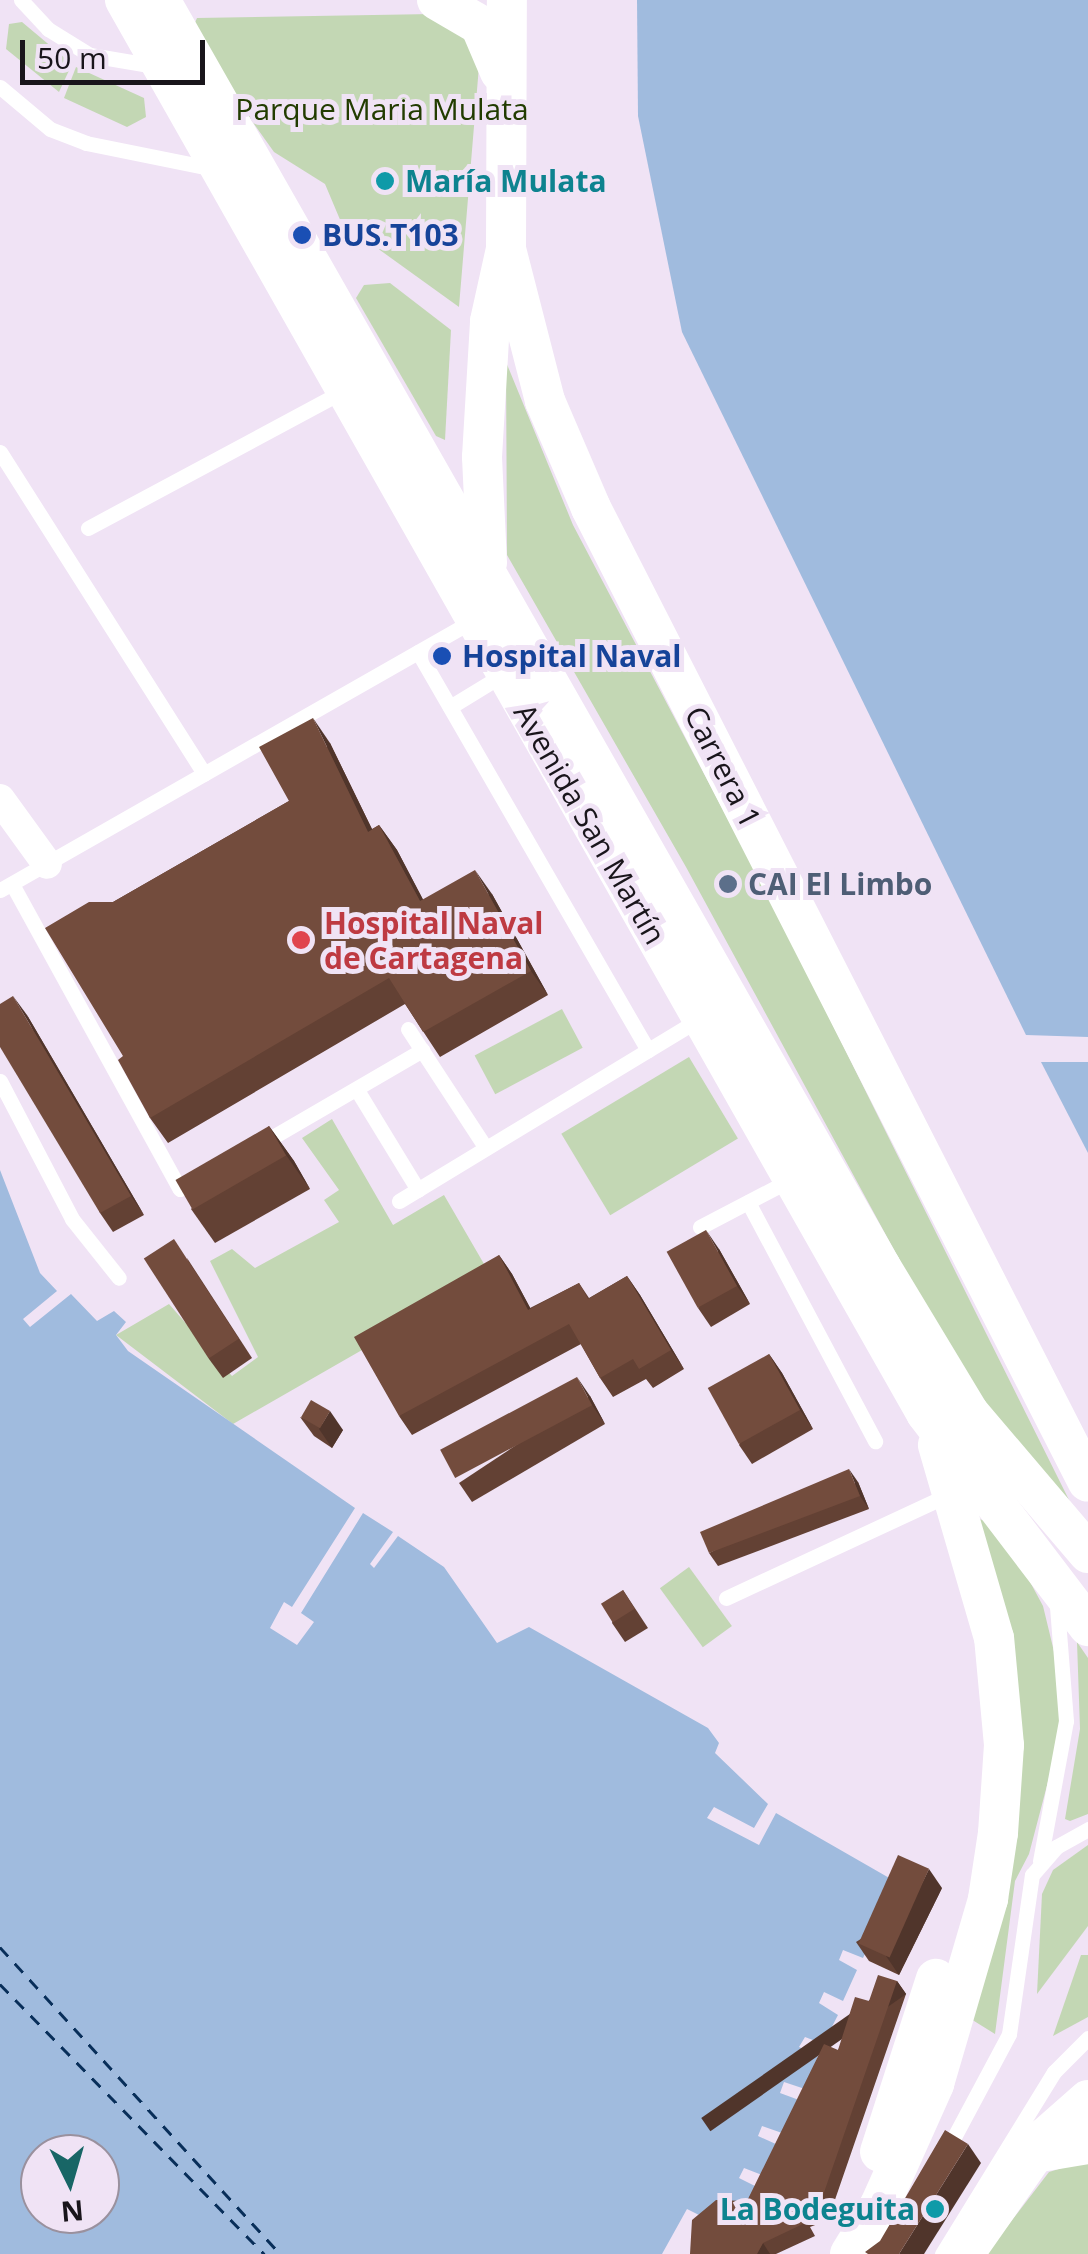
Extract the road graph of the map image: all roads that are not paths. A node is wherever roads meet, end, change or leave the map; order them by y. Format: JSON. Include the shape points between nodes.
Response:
{"nodes":[{"id":1,"x":21,"y":0,"type":"edge"},
{"id":2,"x":436,"y":0,"type":"edge"},
{"id":3,"x":508,"y":0,"type":"edge"},
{"id":4,"x":140,"y":2,"type":"edge"},
{"id":5,"x":159,"y":66,"type":"junction"},
{"id":6,"x":506,"y":84,"type":"junction"},
{"id":7,"x":0,"y":87,"type":"edge"},
{"id":8,"x":216,"y":170,"type":"junction"},
{"id":9,"x":506,"y":249,"type":"junction"},
{"id":10,"x":343,"y":391,"type":"junction"},
{"id":11,"x":0,"y":452,"type":"edge"},
{"id":12,"x":88,"y":528,"type":"dead end"},
{"id":13,"x":487,"y":571,"type":"junction"},
{"id":14,"x":474,"y":620,"type":"junction"},
{"id":15,"x":418,"y":652,"type":"junction"},
{"id":16,"x":504,"y":674,"type":"junction"},
{"id":17,"x":450,"y":708,"type":"junction"},
{"id":18,"x":204,"y":774,"type":"junction"},
{"id":19,"x":0,"y":800,"type":"edge"},
{"id":20,"x":47,"y":864,"type":"junction"},
{"id":21,"x":6,"y":887,"type":"edge"},
{"id":22,"x":701,"y":1018,"type":"junction"},
{"id":23,"x":408,"y":1029,"type":"edge"},
{"id":24,"x":422,"y":1050,"type":"junction"},
{"id":25,"x":648,"y":1050,"type":"junction"},
{"id":26,"x":0,"y":1081,"type":"edge"},
{"id":27,"x":357,"y":1090,"type":"junction"},
{"id":28,"x":486,"y":1148,"type":"junction"},
{"id":29,"x":244,"y":1153,"type":"edge"},
{"id":30,"x":212,"y":1171,"type":"edge"},
{"id":31,"x":793,"y":1178,"type":"junction"},
{"id":32,"x":418,"y":1190,"type":"junction"},
{"id":33,"x":399,"y":1201,"type":"dead end"},
{"id":34,"x":748,"y":1202,"type":"junction"},
{"id":35,"x":700,"y":1227,"type":"dead end"},
{"id":36,"x":119,"y":1278,"type":"dead end"},
{"id":37,"x":876,"y":1441,"type":"dead end"},
{"id":38,"x":981,"y":1480,"type":"junction"},
{"id":39,"x":1088,"y":1482,"type":"edge"},
{"id":40,"x":1088,"y":1553,"type":"edge"},
{"id":41,"x":1046,"y":1565,"type":"junction"},
{"id":42,"x":726,"y":1598,"type":"dead end"},
{"id":43,"x":1088,"y":1626,"type":"edge"},
{"id":44,"x":1088,"y":1830,"type":"edge"},
{"id":45,"x":1039,"y":1864,"type":"junction"},
{"id":46,"x":1088,"y":2038,"type":"edge"},
{"id":47,"x":1088,"y":2100,"type":"edge"},
{"id":48,"x":1088,"y":2144,"type":"edge"},
{"id":49,"x":1034,"y":2153,"type":"junction"},
{"id":50,"x":939,"y":2165,"type":"edge"},
{"id":51,"x":961,"y":2240,"type":"edge"},
{"id":52,"x":849,"y":2254,"type":"edge"},
{"id":53,"x":942,"y":2254,"type":"edge"}],
"edges":[{"from":1,"to":5,"type":"lane","via":[[48,28],[90,55]]},
{"from":2,"to":6,"type":"main road","via":[[480,25]]},
{"from":3,"to":6,"type":"main road","name":"Carrera 1"},
{"from":4,"to":5,"type":"main road","name":"Avenida San Martín"},
{"from":4,"to":13,"type":"main road","name":"Avenida San Martín"},
{"from":5,"to":8,"type":"main road","name":"Avenida San Martín"},
{"from":6,"to":9,"type":"main road","name":"Carrera 1"},
{"from":7,"to":8,"type":"lane","via":[[50,129],[86,143]]},
{"from":8,"to":10,"type":"main road","name":"Avenida San Martín"},
{"from":9,"to":13,"type":"main road","name":"Carrera 1","via":[[490,321],[482,456]]},
{"from":9,"to":39,"type":"main road","name":"Carrera 1","via":[[545,401],[591,508]]},
{"from":10,"to":12,"type":"lane"},
{"from":10,"to":14,"type":"main road","name":"Avenida San Martín"},
{"from":11,"to":18,"type":"lane"},
{"from":13,"to":14,"type":"main road","name":"Carrera 1"},
{"from":13,"to":38,"type":"main road","name":"Avenida San Martín","via":[[969,1413]]},
{"from":14,"to":15,"type":"lane"},
{"from":14,"to":16,"type":"main road","name":"Avenida San Martín"},
{"from":15,"to":17,"type":"lane"},
{"from":15,"to":18,"type":"lane"},
{"from":16,"to":17,"type":"lane"},
{"from":16,"to":22,"type":"main road","name":"Avenida San Martín"},
{"from":17,"to":25,"type":"lane"},
{"from":18,"to":20,"type":"lane"},
{"from":19,"to":20,"type":"street"},
{"from":20,"to":21,"type":"lane"},
{"from":21,"to":30,"type":"lane","via":[[180,1189]]},
{"from":22,"to":25,"type":"lane"},
{"from":22,"to":31,"type":"main road","name":"Avenida San Martín"},
{"from":23,"to":24,"type":"lane"},
{"from":24,"to":27,"type":"lane"},
{"from":24,"to":28,"type":"lane"},
{"from":25,"to":28,"type":"lane"},
{"from":26,"to":36,"type":"lane","via":[[72,1218]]},
{"from":27,"to":29,"type":"lane"},
{"from":27,"to":32,"type":"lane"},
{"from":28,"to":32,"type":"lane"},
{"from":31,"to":34,"type":"lane"},
{"from":31,"to":38,"type":"main road","name":"Avenida San Martín","via":[[926,1412]]},
{"from":32,"to":33,"type":"lane"},
{"from":34,"to":35,"type":"lane"},
{"from":34,"to":37,"type":"lane"},
{"from":38,"to":40,"type":"main road","name":"Avenida San Martín"},
{"from":38,"to":41,"type":"main road","name":"Avenida San Martín"},
{"from":38,"to":42,"type":"lane"},
{"from":38,"to":52,"type":"main road","via":[[1004,1746],[1001,1802],[968,1880]]},
{"from":41,"to":43,"type":"main road","name":"Avenida San Martín"},
{"from":41,"to":45,"type":"lane","via":[[1066,1660],[1066,1722]]},
{"from":44,"to":45,"type":"lane"},
{"from":45,"to":50,"type":"lane","via":[[1026,1889],[1008,2034]]},
{"from":46,"to":51,"type":"lane","via":[[1054,2072]]},
{"from":47,"to":49,"type":"main road"},
{"from":48,"to":49,"type":"main road"},
{"from":49,"to":51,"type":"main road"},
{"from":51,"to":53,"type":"lane"}]}
